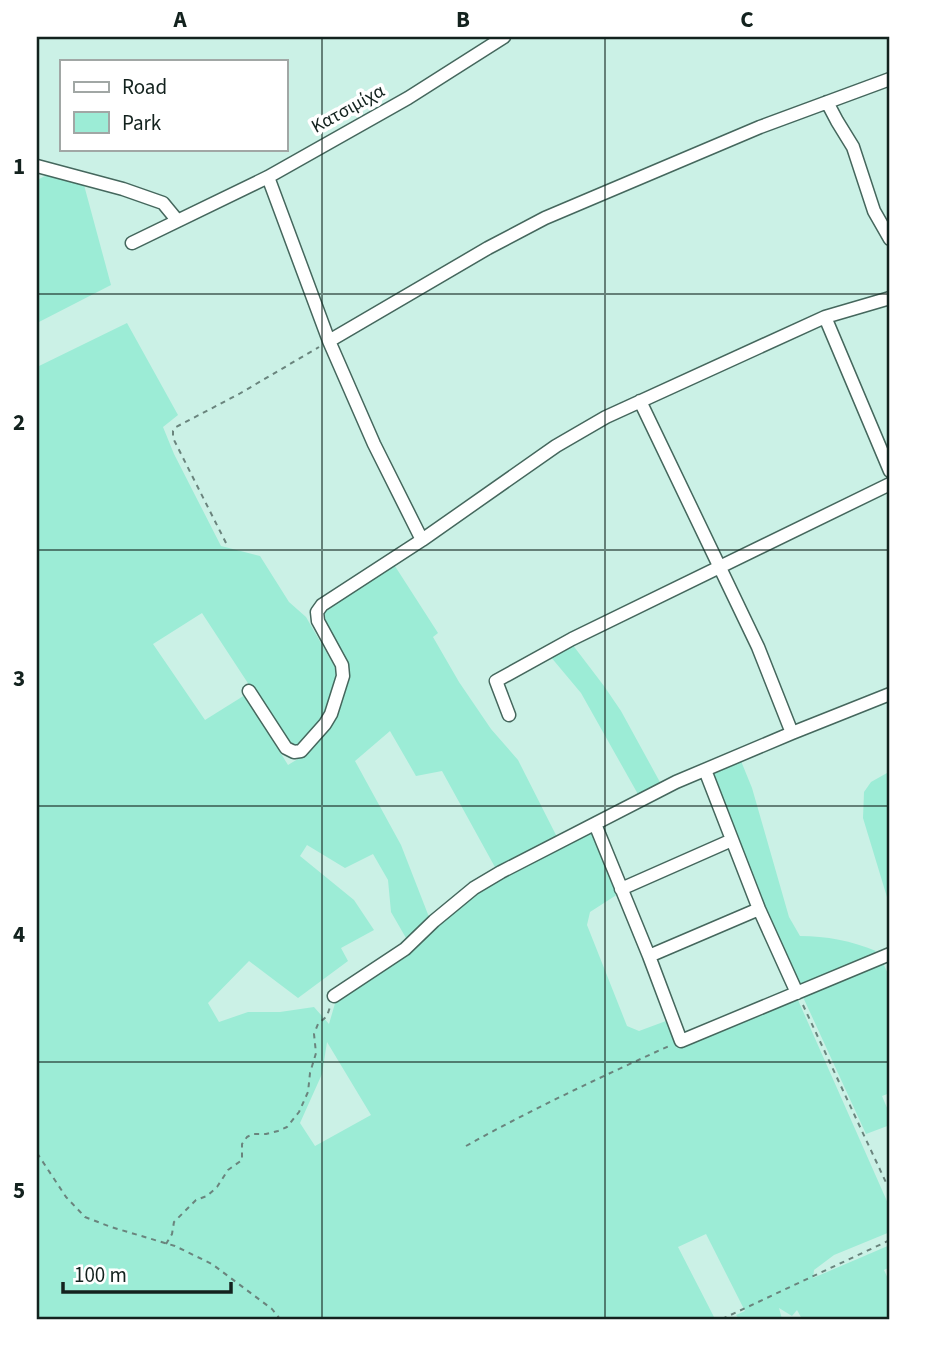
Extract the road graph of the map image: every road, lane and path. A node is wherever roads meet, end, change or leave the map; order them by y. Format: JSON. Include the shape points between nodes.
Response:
{"nodes":[{"id":1,"x":504,"y":37,"type":"edge"},
{"id":2,"x":890,"y":79,"type":"edge"},
{"id":3,"x":827,"y":102,"type":"junction"},
{"id":4,"x":37,"y":166,"type":"edge"},
{"id":5,"x":268,"y":177,"type":"junction"},
{"id":6,"x":177,"y":220,"type":"junction"},
{"id":7,"x":890,"y":239,"type":"edge"},
{"id":8,"x":132,"y":243,"type":"dead end"},
{"id":9,"x":890,"y":298,"type":"edge"},
{"id":10,"x":825,"y":317,"type":"junction"},
{"id":11,"x":329,"y":341,"type":"junction"},
{"id":12,"x":640,"y":401,"type":"junction"},
{"id":13,"x":890,"y":471,"type":"edge"},
{"id":14,"x":890,"y":484,"type":"edge"},
{"id":15,"x":422,"y":540,"type":"junction"},
{"id":16,"x":226,"y":543,"type":"dead end"},
{"id":17,"x":720,"y":568,"type":"junction"},
{"id":18,"x":249,"y":691,"type":"dead end"},
{"id":19,"x":890,"y":694,"type":"edge"},
{"id":20,"x":509,"y":715,"type":"dead end"},
{"id":21,"x":792,"y":733,"type":"junction"},
{"id":22,"x":705,"y":770,"type":"junction"},
{"id":23,"x":595,"y":824,"type":"junction"},
{"id":24,"x":732,"y":840,"type":"junction"},
{"id":25,"x":621,"y":890,"type":"junction"},
{"id":26,"x":759,"y":909,"type":"junction"},
{"id":27,"x":890,"y":954,"type":"edge"},
{"id":28,"x":649,"y":956,"type":"junction"},
{"id":29,"x":797,"y":993,"type":"junction"},
{"id":30,"x":334,"y":996,"type":"joint"},
{"id":31,"x":681,"y":1041,"type":"junction"},
{"id":32,"x":466,"y":1146,"type":"dead end"},
{"id":33,"x":37,"y":1153,"type":"edge"},
{"id":34,"x":890,"y":1191,"type":"edge"},
{"id":35,"x":890,"y":1240,"type":"edge"},
{"id":36,"x":166,"y":1244,"type":"junction"},
{"id":37,"x":280,"y":1319,"type":"edge"},
{"id":38,"x":722,"y":1319,"type":"edge"}],
"edges":[{"from":1,"to":5,"type":"street","name":"Κατσιμίχα"},
{"from":2,"to":3,"type":"street"},
{"from":3,"to":7,"type":"street","via":[[853,147],[874,211]]},
{"from":3,"to":11,"type":"street","via":[[545,218]]},
{"from":4,"to":6,"type":"street","via":[[163,203]]},
{"from":5,"to":6,"type":"street","name":"Κατσιμίχα"},
{"from":5,"to":11,"type":"street"},
{"from":6,"to":8,"type":"street","name":"Κατσιμίχα"},
{"from":9,"to":10,"type":"street"},
{"from":10,"to":12,"type":"street"},
{"from":10,"to":13,"type":"street"},
{"from":11,"to":15,"type":"street"},
{"from":11,"to":16,"type":"path","via":[[173,431]]},
{"from":12,"to":15,"type":"street","via":[[556,446]]},
{"from":12,"to":17,"type":"street"},
{"from":14,"to":17,"type":"street"},
{"from":15,"to":18,"type":"street","via":[[317,612],[343,676],[331,714],[301,751],[286,748]]},
{"from":17,"to":20,"type":"street","via":[[496,681]]},
{"from":17,"to":21,"type":"street"},
{"from":19,"to":21,"type":"street"},
{"from":21,"to":22,"type":"street"},
{"from":22,"to":23,"type":"street"},
{"from":22,"to":24,"type":"street"},
{"from":23,"to":25,"type":"street"},
{"from":23,"to":30,"type":"street","via":[[474,888],[405,949]]},
{"from":24,"to":25,"type":"street"},
{"from":24,"to":26,"type":"street"},
{"from":25,"to":28,"type":"street"},
{"from":26,"to":28,"type":"street"},
{"from":26,"to":29,"type":"street"},
{"from":27,"to":29,"type":"street"},
{"from":28,"to":31,"type":"street"},
{"from":29,"to":31,"type":"street"},
{"from":29,"to":34,"type":"path"},
{"from":30,"to":36,"type":"path","via":[[327,1016],[313,1034],[316,1053],[299,1112],[287,1127],[247,1137],[242,1160],[228,1170],[217,1188],[196,1200],[174,1222]]},
{"from":31,"to":32,"type":"path"},
{"from":33,"to":36,"type":"path","via":[[85,1217]]},
{"from":35,"to":38,"type":"path"},
{"from":36,"to":37,"type":"path","via":[[212,1264]]}]}
